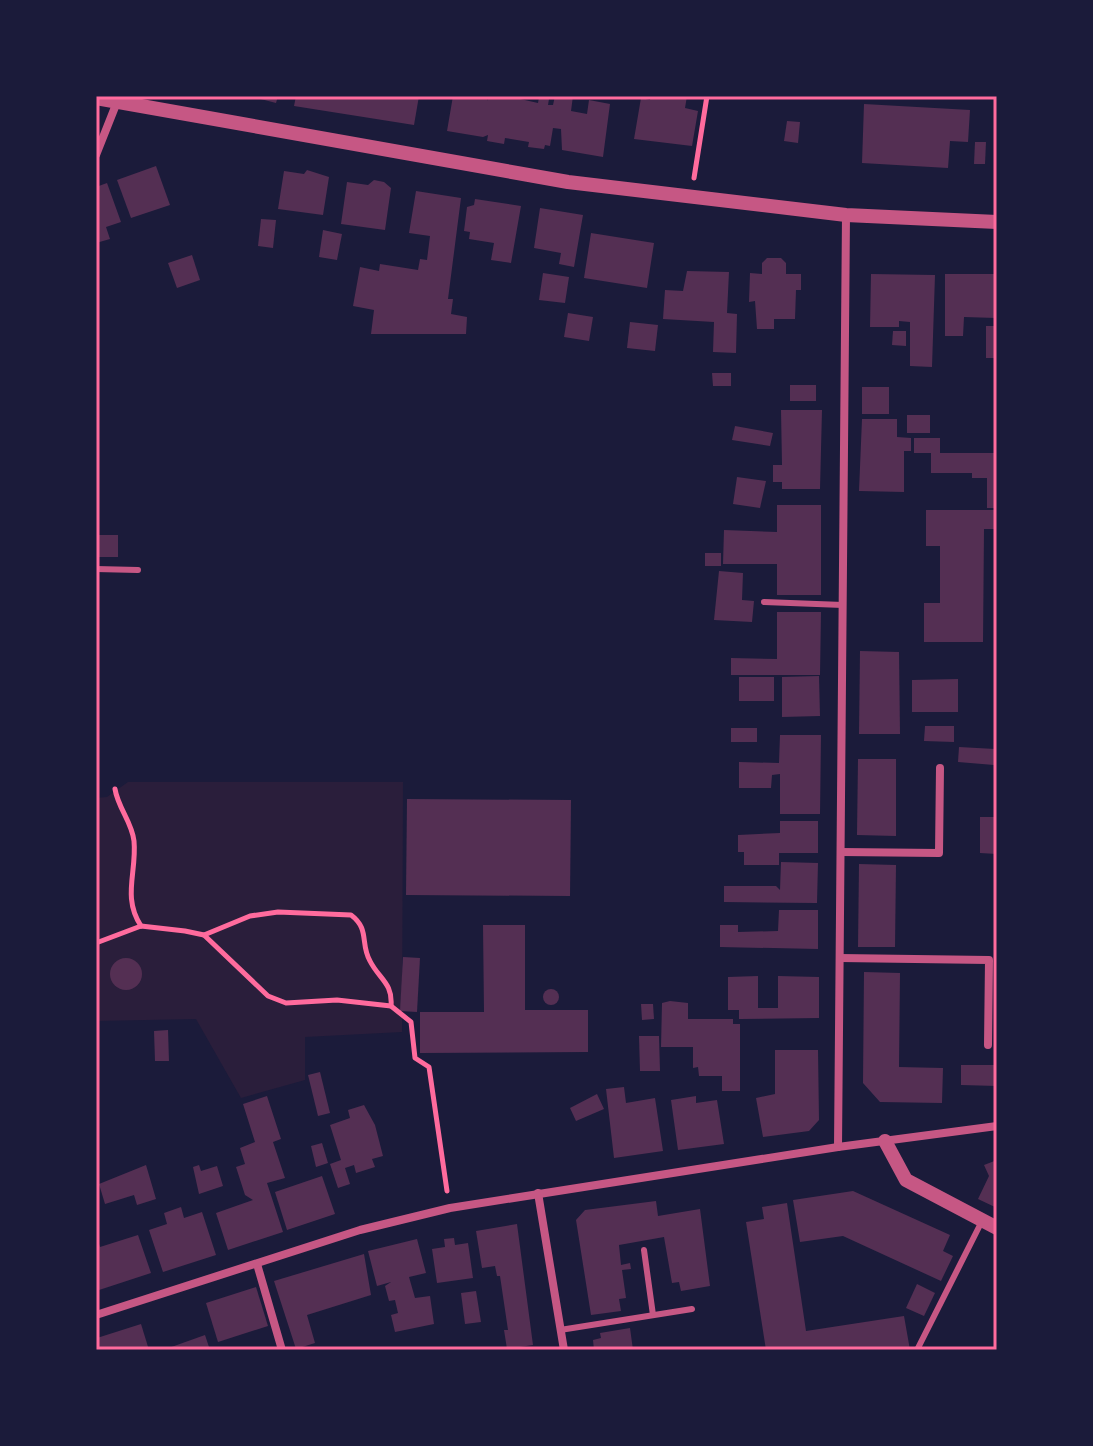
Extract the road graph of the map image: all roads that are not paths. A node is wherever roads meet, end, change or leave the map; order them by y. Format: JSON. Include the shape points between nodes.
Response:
{"nodes":[{"id":1,"x":96,"y":98,"type":"edge"},
{"id":2,"x":117,"y":102,"type":"junction"},
{"id":3,"x":96,"y":155,"type":"edge"},
{"id":4,"x":846,"y":215,"type":"junction"},
{"id":5,"x":997,"y":222,"type":"edge"},
{"id":6,"x":96,"y":569,"type":"edge"},
{"id":7,"x":138,"y":570,"type":"dead end"},
{"id":8,"x":764,"y":602,"type":"dead end"},
{"id":9,"x":843,"y":605,"type":"junction"},
{"id":10,"x":940,"y":768,"type":"dead end"},
{"id":11,"x":841,"y":852,"type":"junction"},
{"id":12,"x":840,"y":958,"type":"junction"},
{"id":13,"x":988,"y":1045,"type":"dead end"},
{"id":14,"x":997,"y":1126,"type":"edge"},
{"id":15,"x":885,"y":1141,"type":"junction"},
{"id":16,"x":838,"y":1147,"type":"junction"},
{"id":17,"x":538,"y":1193,"type":"junction"},
{"id":18,"x":982,"y":1221,"type":"junction"},
{"id":19,"x":997,"y":1228,"type":"edge"},
{"id":20,"x":644,"y":1250,"type":"dead end"},
{"id":21,"x":257,"y":1264,"type":"junction"},
{"id":22,"x":692,"y":1309,"type":"dead end"},
{"id":23,"x":96,"y":1315,"type":"edge"},
{"id":24,"x":653,"y":1315,"type":"junction"},
{"id":25,"x":560,"y":1330,"type":"junction"},
{"id":26,"x":282,"y":1350,"type":"edge"},
{"id":27,"x":564,"y":1350,"type":"edge"},
{"id":28,"x":917,"y":1350,"type":"edge"}],
"edges":[{"from":1,"to":2,"type":"street"},
{"from":2,"to":3,"type":"street"},
{"from":2,"to":4,"type":"street","via":[[420,158],[691,199]]},
{"from":4,"to":5,"type":"street"},
{"from":4,"to":9,"type":"street"},
{"from":6,"to":7,"type":"lane"},
{"from":8,"to":9,"type":"lane"},
{"from":9,"to":11,"type":"street"},
{"from":10,"to":11,"type":"street","via":[[939,853]]},
{"from":11,"to":12,"type":"street"},
{"from":12,"to":13,"type":"street","via":[[989,960]]},
{"from":12,"to":16,"type":"street"},
{"from":14,"to":15,"type":"street"},
{"from":15,"to":16,"type":"street"},
{"from":15,"to":18,"type":"street","via":[[906,1180]]},
{"from":16,"to":17,"type":"street"},
{"from":17,"to":21,"type":"street","via":[[360,1230]]},
{"from":17,"to":25,"type":"street"},
{"from":18,"to":19,"type":"street"},
{"from":18,"to":28,"type":"lane"},
{"from":20,"to":24,"type":"lane"},
{"from":21,"to":23,"type":"street"},
{"from":21,"to":26,"type":"street"},
{"from":22,"to":24,"type":"lane"},
{"from":24,"to":25,"type":"lane"},
{"from":25,"to":27,"type":"street"}]}
